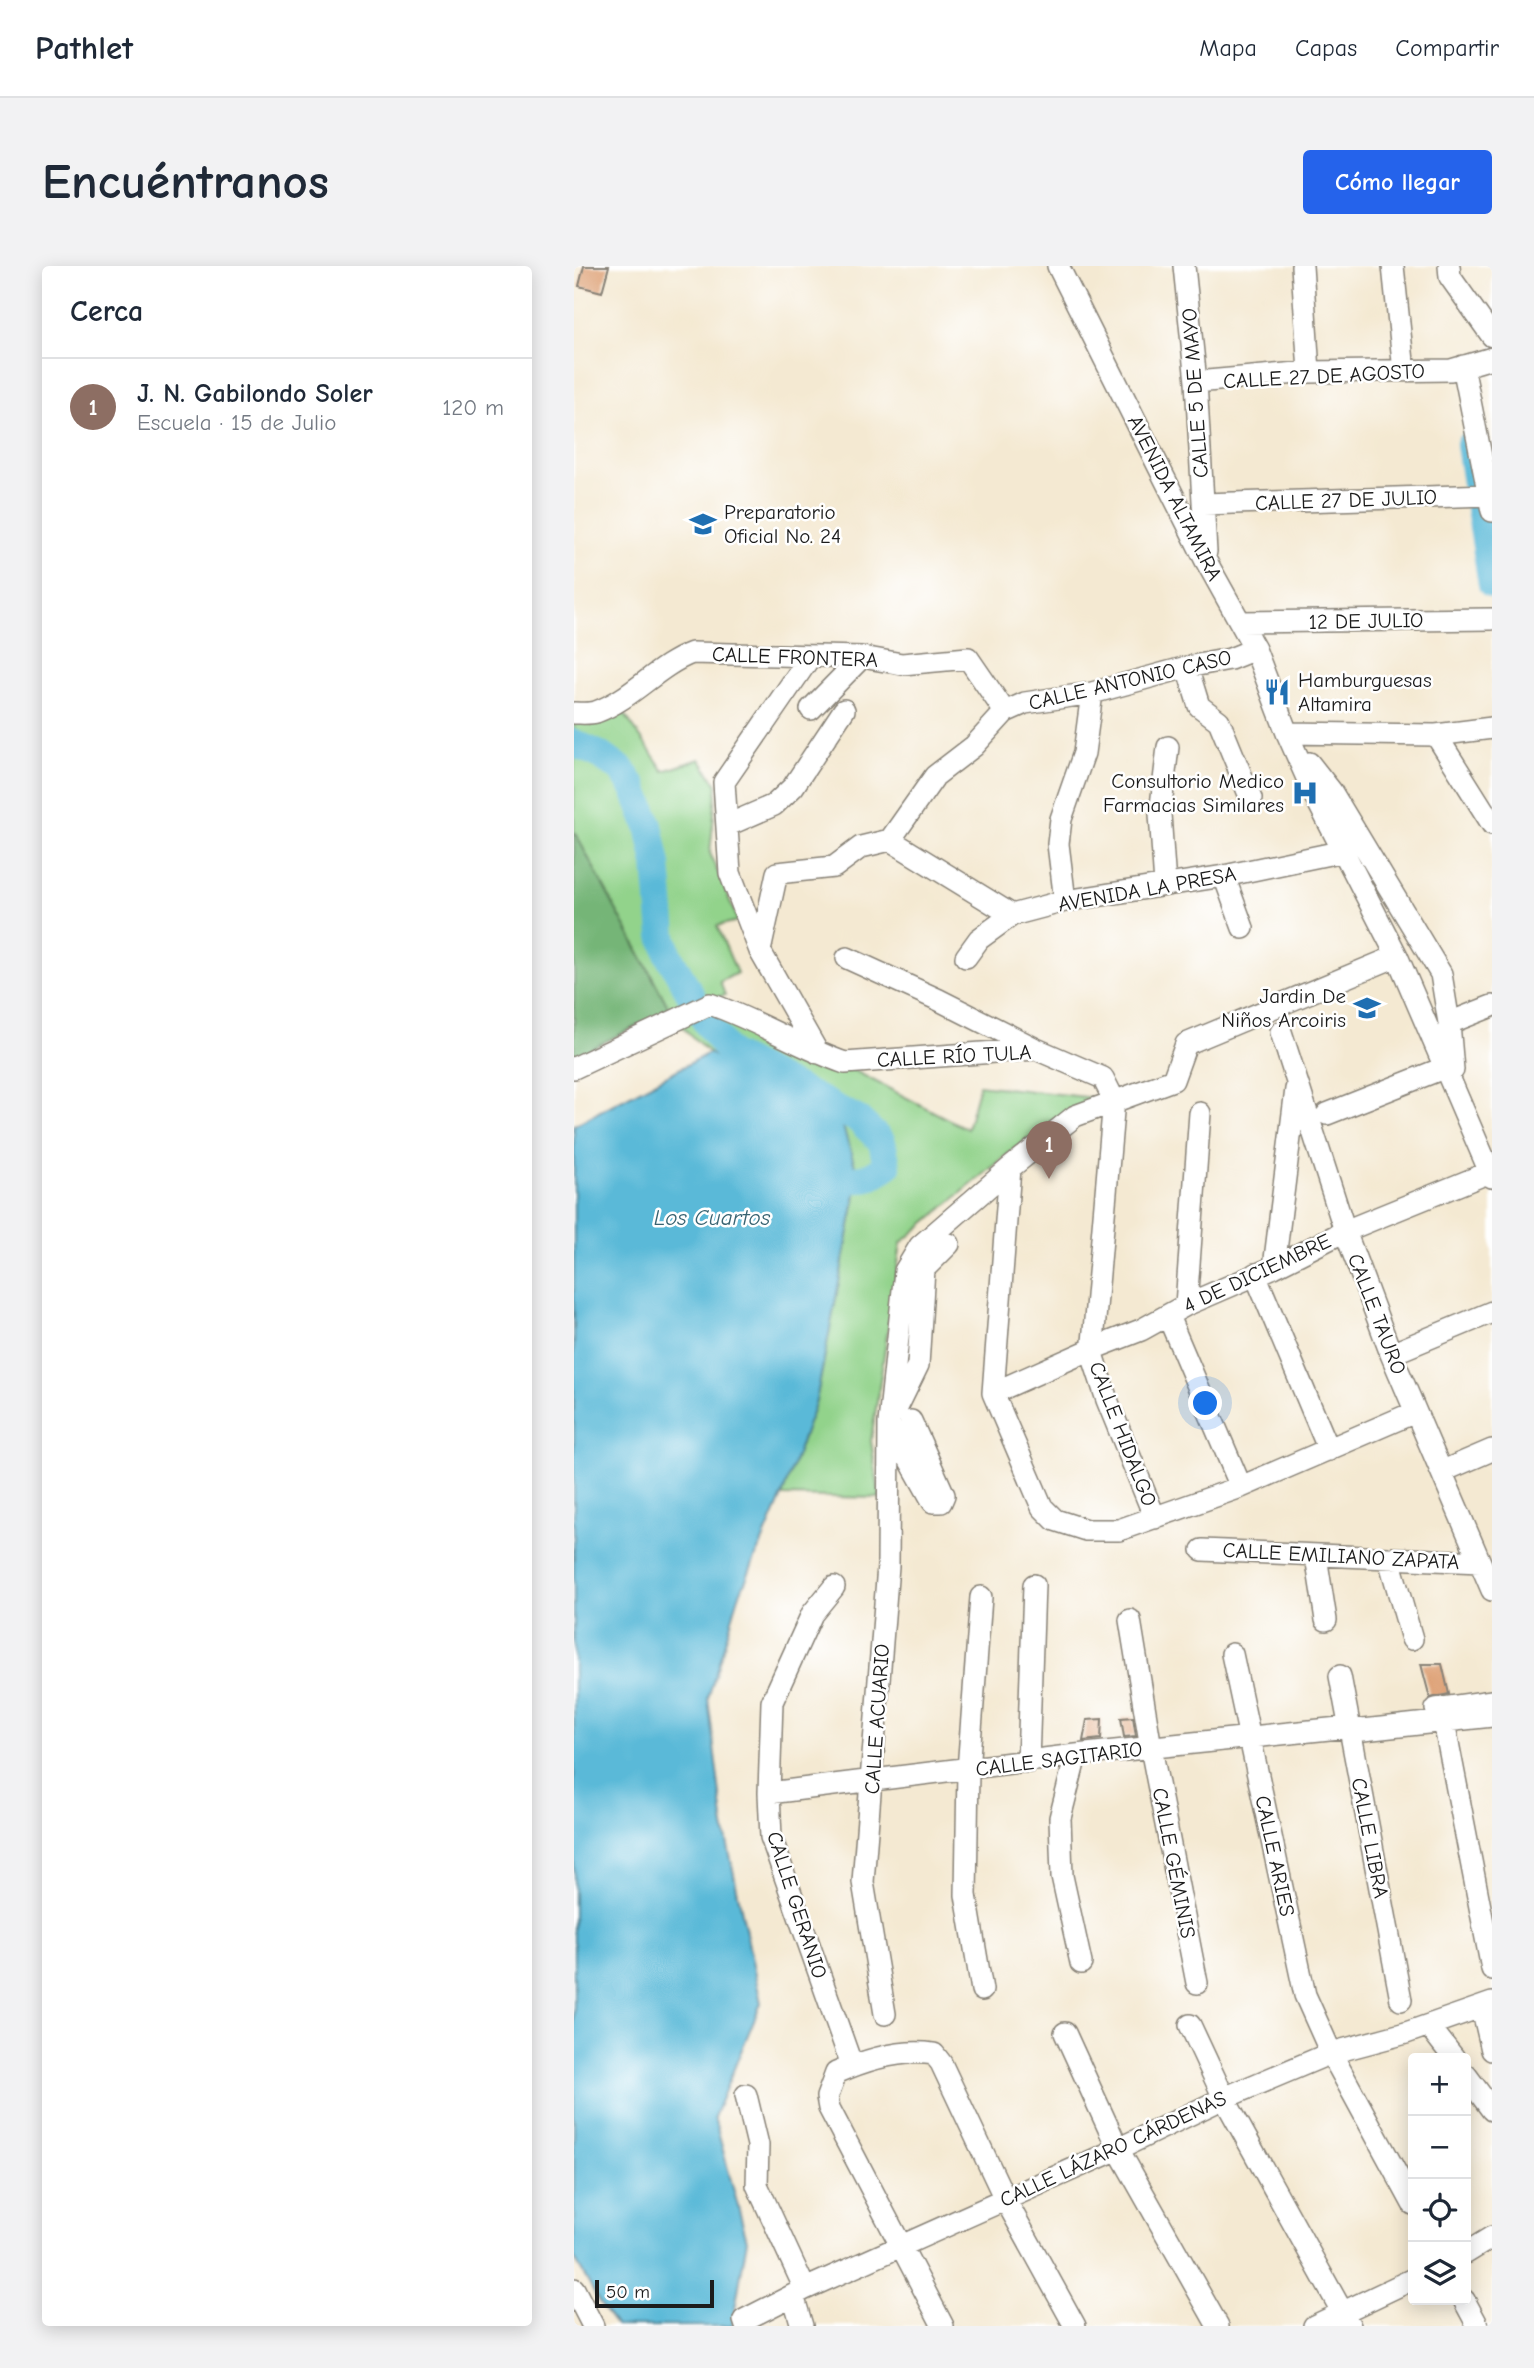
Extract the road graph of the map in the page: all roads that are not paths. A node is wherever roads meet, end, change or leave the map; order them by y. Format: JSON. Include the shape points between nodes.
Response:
{"nodes":[{"id":1,"x":1058,"y":266,"type":"edge"},
{"id":2,"x":1184,"y":266,"type":"edge"},
{"id":3,"x":1302,"y":266,"type":"edge"},
{"id":4,"x":1393,"y":266,"type":"edge"},
{"id":5,"x":1457,"y":268,"type":"edge"},
{"id":6,"x":1492,"y":335,"type":"edge"},
{"id":7,"x":1492,"y":358,"type":"edge"},
{"id":8,"x":1457,"y":368,"type":"junction"},
{"id":9,"x":1404,"y":371,"type":"junction"},
{"id":10,"x":1309,"y":372,"type":"junction"},
{"id":11,"x":1196,"y":382,"type":"junction"},
{"id":12,"x":1485,"y":439,"type":"edge"},
{"id":13,"x":1483,"y":501,"type":"edge"},
{"id":14,"x":1203,"y":504,"type":"junction"},
{"id":15,"x":1206,"y":561,"type":"junction"},
{"id":16,"x":1492,"y":620,"type":"edge"},
{"id":17,"x":1241,"y":622,"type":"junction"},
{"id":18,"x":1255,"y":649,"type":"junction"},
{"id":19,"x":810,"y":657,"type":"junction"},
{"id":20,"x":862,"y":657,"type":"junction"},
{"id":21,"x":1187,"y":667,"type":"junction"},
{"id":22,"x":1092,"y":693,"type":"junction"},
{"id":23,"x":811,"y":709,"type":"dead end"},
{"id":24,"x":844,"y":710,"type":"dead end"},
{"id":25,"x":1005,"y":712,"type":"junction"},
{"id":26,"x":574,"y":713,"type":"edge"},
{"id":27,"x":1492,"y":728,"type":"edge"},
{"id":28,"x":1287,"y":733,"type":"junction"},
{"id":29,"x":1436,"y":735,"type":"junction"},
{"id":30,"x":1168,"y":747,"type":"dead end"},
{"id":31,"x":1251,"y":799,"type":"dead end"},
{"id":32,"x":1492,"y":824,"type":"edge"},
{"id":33,"x":728,"y":825,"type":"junction"},
{"id":34,"x":890,"y":840,"type":"junction"},
{"id":35,"x":1344,"y":851,"type":"junction"},
{"id":36,"x":1224,"y":876,"type":"junction"},
{"id":37,"x":1166,"y":885,"type":"junction"},
{"id":38,"x":1065,"y":901,"type":"junction"},
{"id":39,"x":1012,"y":915,"type":"junction"},
{"id":40,"x":1243,"y":928,"type":"dead end"},
{"id":41,"x":760,"y":951,"type":"junction"},
{"id":42,"x":1397,"y":956,"type":"junction"},
{"id":43,"x":966,"y":957,"type":"dead end"},
{"id":44,"x":847,"y":958,"type":"dead end"},
{"id":45,"x":1492,"y":1006,"type":"edge"},
{"id":46,"x":1449,"y":1023,"type":"junction"},
{"id":47,"x":1280,"y":1032,"type":"dead end"},
{"id":48,"x":1036,"y":1049,"type":"junction"},
{"id":49,"x":818,"y":1053,"type":"junction"},
{"id":50,"x":574,"y":1068,"type":"edge"},
{"id":51,"x":1450,"y":1076,"type":"junction"},
{"id":52,"x":1297,"y":1083,"type":"junction"},
{"id":53,"x":1114,"y":1100,"type":"junction"},
{"id":54,"x":1200,"y":1113,"type":"dead end"},
{"id":55,"x":1327,"y":1114,"type":"dead end"},
{"id":56,"x":1010,"y":1168,"type":"junction"},
{"id":57,"x":1491,"y":1175,"type":"edge"},
{"id":58,"x":1345,"y":1231,"type":"junction"},
{"id":59,"x":949,"y":1244,"type":"dead end"},
{"id":60,"x":1265,"y":1271,"type":"junction"},
{"id":61,"x":1177,"y":1310,"type":"junction"},
{"id":62,"x":1492,"y":1311,"type":"edge"},
{"id":63,"x":1092,"y":1349,"type":"junction"},
{"id":64,"x":1391,"y":1354,"type":"junction"},
{"id":65,"x":993,"y":1393,"type":"junction"},
{"id":66,"x":1415,"y":1412,"type":"junction"},
{"id":67,"x":911,"y":1421,"type":"dead end"},
{"id":68,"x":889,"y":1423,"type":"junction"},
{"id":69,"x":1329,"y":1450,"type":"junction"},
{"id":70,"x":1492,"y":1450,"type":"edge"},
{"id":71,"x":1443,"y":1471,"type":"junction"},
{"id":72,"x":1241,"y":1487,"type":"junction"},
{"id":73,"x":1155,"y":1518,"type":"junction"},
{"id":74,"x":1202,"y":1550,"type":"dead end"},
{"id":75,"x":1316,"y":1556,"type":"junction"},
{"id":76,"x":1389,"y":1559,"type":"junction"},
{"id":77,"x":1480,"y":1563,"type":"junction"},
{"id":78,"x":1034,"y":1585,"type":"dead end"},
{"id":79,"x":1491,"y":1586,"type":"edge"},
{"id":80,"x":834,"y":1587,"type":"dead end"},
{"id":81,"x":981,"y":1597,"type":"dead end"},
{"id":82,"x":1130,"y":1620,"type":"dead end"},
{"id":83,"x":1326,"y":1620,"type":"dead end"},
{"id":84,"x":1412,"y":1639,"type":"dead end"},
{"id":85,"x":1232,"y":1654,"type":"dead end"},
{"id":86,"x":1340,"y":1676,"type":"dead end"},
{"id":87,"x":1492,"y":1701,"type":"edge"},
{"id":88,"x":1492,"y":1716,"type":"edge"},
{"id":89,"x":1450,"y":1721,"type":"junction"},
{"id":90,"x":1349,"y":1727,"type":"junction"},
{"id":91,"x":1249,"y":1738,"type":"junction"},
{"id":92,"x":1151,"y":1748,"type":"junction"},
{"id":93,"x":1076,"y":1755,"type":"junction"},
{"id":94,"x":1028,"y":1762,"type":"junction"},
{"id":95,"x":968,"y":1770,"type":"junction"},
{"id":96,"x":873,"y":1781,"type":"junction"},
{"id":97,"x":769,"y":1793,"type":"junction"},
{"id":98,"x":1492,"y":1908,"type":"edge"},
{"id":99,"x":1081,"y":1963,"type":"dead end"},
{"id":100,"x":1492,"y":1969,"type":"edge"},
{"id":101,"x":1197,"y":1983,"type":"dead end"},
{"id":102,"x":982,"y":1990,"type":"dead end"},
{"id":103,"x":1401,"y":2000,"type":"dead end"},
{"id":104,"x":1487,"y":2005,"type":"edge"},
{"id":105,"x":885,"y":2014,"type":"dead end"},
{"id":106,"x":1190,"y":2025,"type":"dead end"},
{"id":107,"x":1429,"y":2026,"type":"junction"},
{"id":108,"x":1065,"y":2033,"type":"dead end"},
{"id":109,"x":1492,"y":2050,"type":"edge"},
{"id":110,"x":1331,"y":2053,"type":"junction"},
{"id":111,"x":1450,"y":2053,"type":"edge"},
{"id":112,"x":852,"y":2066,"type":"junction"},
{"id":113,"x":1471,"y":2082,"type":"edge"},
{"id":114,"x":746,"y":2095,"type":"dead end"},
{"id":115,"x":1224,"y":2098,"type":"junction"},
{"id":116,"x":1492,"y":2110,"type":"edge"},
{"id":117,"x":1118,"y":2149,"type":"junction"},
{"id":118,"x":1408,"y":2195,"type":"edge"},
{"id":119,"x":1005,"y":2199,"type":"junction"},
{"id":120,"x":1492,"y":2237,"type":"edge"},
{"id":121,"x":901,"y":2248,"type":"junction"},
{"id":122,"x":1471,"y":2249,"type":"edge"},
{"id":123,"x":1408,"y":2282,"type":"edge"},
{"id":124,"x":574,"y":2288,"type":"edge"},
{"id":125,"x":799,"y":2292,"type":"junction"},
{"id":126,"x":1467,"y":2305,"type":"edge"},
{"id":127,"x":1346,"y":2319,"type":"edge"},
{"id":128,"x":745,"y":2323,"type":"edge"},
{"id":129,"x":593,"y":2326,"type":"edge"},
{"id":130,"x":802,"y":2326,"type":"edge"},
{"id":131,"x":943,"y":2326,"type":"edge"},
{"id":132,"x":1076,"y":2326,"type":"edge"},
{"id":133,"x":1218,"y":2326,"type":"edge"},
{"id":134,"x":1314,"y":2326,"type":"edge"},
{"id":135,"x":1478,"y":2326,"type":"edge"}],
"edges":[{"from":1,"to":15,"type":"street","name":"AVENIDA ALTAMIRA"},
{"from":2,"to":11,"type":"street","name":"CALLE 5 DE MAYO"},
{"from":3,"to":10,"type":"street"},
{"from":4,"to":9,"type":"street"},
{"from":5,"to":6,"type":"street","via":[[1450,277]]},
{"from":7,"to":8,"type":"street","name":"CALLE 27 DE AGOSTO"},
{"from":8,"to":9,"type":"street","name":"CALLE 27 DE AGOSTO"},
{"from":8,"to":12,"type":"street"},
{"from":9,"to":10,"type":"street","name":"CALLE 27 DE AGOSTO"},
{"from":10,"to":11,"type":"street","name":"CALLE 27 DE AGOSTO"},
{"from":11,"to":14,"type":"street","name":"CALLE 5 DE MAYO"},
{"from":12,"to":13,"type":"street"},
{"from":13,"to":14,"type":"street","name":"CALLE 27 DE JULIO"},
{"from":14,"to":15,"type":"street","name":"CALLE 5 DE MAYO"},
{"from":15,"to":17,"type":"street","name":"AVENIDA ALTAMIRA"},
{"from":16,"to":17,"type":"street","name":"12 DE JULIO"},
{"from":17,"to":18,"type":"street","name":"AVENIDA ALTAMIRA"},
{"from":18,"to":21,"type":"street","name":"CALLE ANTONIO CASO"},
{"from":18,"to":28,"type":"street","name":"AVENIDA ALTAMIRA"},
{"from":19,"to":20,"type":"street","name":"CALLE FRONTERA"},
{"from":19,"to":26,"type":"street","name":"CALLE FRONTERA","via":[[692,653],[674,660],[646,683],[595,713]]},
{"from":19,"to":33,"type":"street","via":[[724,782]]},
{"from":20,"to":23,"type":"street"},
{"from":20,"to":25,"type":"street","name":"CALLE FRONTERA","via":[[902,664],[968,658]]},
{"from":21,"to":22,"type":"street","name":"CALLE ANTONIO CASO"},
{"from":21,"to":31,"type":"street","via":[[1199,706],[1219,721]]},
{"from":22,"to":25,"type":"street","name":"CALLE ANTONIO CASO","via":[[1025,703]]},
{"from":22,"to":38,"type":"street","via":[[1084,753],[1061,819],[1058,844]]},
{"from":24,"to":33,"type":"street","via":[[793,787],[774,805]]},
{"from":25,"to":34,"type":"street","via":[[974,746],[935,776]]},
{"from":27,"to":29,"type":"street"},
{"from":28,"to":29,"type":"street"},
{"from":28,"to":35,"type":"street","name":"AVENIDA ALTAMIRA"},
{"from":28,"to":46,"type":"street","name":"AVENIDA ALTAMIRA","via":[[1332,791],[1441,974]]},
{"from":29,"to":32,"type":"street"},
{"from":30,"to":37,"type":"street","via":[[1160,814]]},
{"from":33,"to":41,"type":"street","via":[[730,873]]},
{"from":34,"to":39,"type":"street"},
{"from":34,"to":41,"type":"street","via":[[860,847],[834,867],[777,873]]},
{"from":35,"to":36,"type":"street","name":"AVENIDA LA PRESA"},
{"from":35,"to":42,"type":"street","name":"AVENIDA ALTAMIRA"},
{"from":36,"to":37,"type":"street","name":"AVENIDA LA PRESA"},
{"from":36,"to":40,"type":"street"},
{"from":37,"to":38,"type":"street","name":"AVENIDA LA PRESA"},
{"from":38,"to":39,"type":"street","name":"AVENIDA LA PRESA"},
{"from":39,"to":43,"type":"street","name":"AVENIDA LA PRESA","via":[[979,939]]},
{"from":41,"to":49,"type":"street"},
{"from":42,"to":51,"type":"street","name":"AVENIDA ALTAMIRA"},
{"from":42,"to":53,"type":"street","name":"CALLE ACUARIO","via":[[1186,1044],[1173,1080]]},
{"from":44,"to":48,"type":"street"},
{"from":45,"to":46,"type":"street"},
{"from":46,"to":51,"type":"street","name":"AVENIDA ALTAMIRA"},
{"from":47,"to":52,"type":"street","name":"CALLE TAURO"},
{"from":48,"to":49,"type":"street","name":"CALLE RÍO TULA","via":[[845,1063]]},
{"from":48,"to":53,"type":"street","name":"CALLE RÍO TULA","via":[[1103,1078]]},
{"from":49,"to":50,"type":"street","name":"CALLE RÍO TULA","via":[[710,1004]]},
{"from":51,"to":55,"type":"street"},
{"from":51,"to":57,"type":"street","name":"AVENIDA ALTAMIRA"},
{"from":52,"to":58,"type":"street","name":"CALLE TAURO"},
{"from":52,"to":60,"type":"street"},
{"from":53,"to":56,"type":"street","name":"CALLE ACUARIO","via":[[1075,1116]]},
{"from":53,"to":63,"type":"street"},
{"from":54,"to":61,"type":"street"},
{"from":56,"to":65,"type":"street"},
{"from":56,"to":68,"type":"street","name":"CALLE ACUARIO","via":[[920,1246],[905,1271]]},
{"from":57,"to":58,"type":"street","name":"4 DE DICIEMBRE"},
{"from":58,"to":60,"type":"street","name":"4 DE DICIEMBRE"},
{"from":58,"to":64,"type":"street","name":"CALLE TAURO"},
{"from":59,"to":68,"type":"street","via":[[924,1269],[918,1365]]},
{"from":60,"to":61,"type":"street","name":"4 DE DICIEMBRE"},
{"from":60,"to":69,"type":"street"},
{"from":61,"to":63,"type":"street","via":[[1141,1331]]},
{"from":61,"to":72,"type":"street"},
{"from":62,"to":64,"type":"street"},
{"from":63,"to":65,"type":"street"},
{"from":63,"to":73,"type":"street","name":"CALLE HIDALGO","via":[[1107,1400]]},
{"from":64,"to":66,"type":"street","name":"CALLE TAURO"},
{"from":65,"to":73,"type":"street","via":[[1042,1507],[1055,1520],[1086,1530],[1119,1530]]},
{"from":66,"to":69,"type":"street"},
{"from":66,"to":71,"type":"street","name":"CALLE TAURO"},
{"from":67,"to":68,"type":"street","via":[[944,1495],[941,1502],[933,1502]]},
{"from":68,"to":96,"type":"street","name":"CALLE ACUARIO","via":[[888,1566]]},
{"from":69,"to":72,"type":"street"},
{"from":70,"to":71,"type":"street"},
{"from":71,"to":77,"type":"street","name":"CALLE TAURO"},
{"from":72,"to":73,"type":"street"},
{"from":74,"to":75,"type":"street","name":"CALLE EMILIANO ZAPATA"},
{"from":75,"to":76,"type":"street","name":"CALLE EMILIANO ZAPATA"},
{"from":75,"to":83,"type":"street"},
{"from":76,"to":77,"type":"street","name":"CALLE EMILIANO ZAPATA"},
{"from":76,"to":84,"type":"street"},
{"from":77,"to":79,"type":"street","name":"CALLE TAURO"},
{"from":78,"to":94,"type":"street"},
{"from":80,"to":97,"type":"street","name":"CALLE GERANIO","via":[[812,1614],[772,1702]]},
{"from":81,"to":95,"type":"street"},
{"from":82,"to":92,"type":"street","name":"CALLE GÉMINIS"},
{"from":85,"to":91,"type":"street","name":"CALLE ARIES"},
{"from":86,"to":90,"type":"street","name":"CALLE LIBRA"},
{"from":87,"to":90,"type":"street","name":"CALLE SAGITARIO","via":[[1362,1719]]},
{"from":88,"to":89,"type":"street","name":"CALLE SAGITARIO"},
{"from":89,"to":90,"type":"street","name":"CALLE SAGITARIO","via":[[1363,1730]]},
{"from":89,"to":98,"type":"street"},
{"from":89,"to":100,"type":"street"},
{"from":90,"to":91,"type":"street","name":"CALLE SAGITARIO"},
{"from":90,"to":103,"type":"street","name":"CALLE LIBRA"},
{"from":91,"to":92,"type":"street","name":"CALLE SAGITARIO"},
{"from":91,"to":110,"type":"street","name":"CALLE ARIES","via":[[1305,1995]]},
{"from":92,"to":93,"type":"street","name":"CALLE SAGITARIO"},
{"from":92,"to":101,"type":"street","name":"CALLE GÉMINIS"},
{"from":93,"to":94,"type":"street","name":"CALLE SAGITARIO"},
{"from":93,"to":99,"type":"street","via":[[1060,1818],[1062,1876]]},
{"from":94,"to":95,"type":"street","name":"CALLE SAGITARIO"},
{"from":95,"to":96,"type":"street","name":"CALLE SAGITARIO"},
{"from":95,"to":102,"type":"street","via":[[966,1895]]},
{"from":96,"to":97,"type":"street","name":"CALLE SAGITARIO"},
{"from":96,"to":105,"type":"street","name":"CALLE ACUARIO","via":[[863,1882]]},
{"from":97,"to":112,"type":"street","name":"CALLE GERANIO","via":[[771,1837]]},
{"from":104,"to":107,"type":"street","name":"CALLE LÁZARO CÁRDENAS"},
{"from":104,"to":109,"type":"street"},
{"from":106,"to":115,"type":"street"},
{"from":107,"to":110,"type":"street","name":"CALLE LÁZARO CÁRDENAS"},
{"from":107,"to":111,"type":"street"},
{"from":108,"to":117,"type":"street"},
{"from":110,"to":115,"type":"street","name":"CALLE LÁZARO CÁRDENAS"},
{"from":110,"to":118,"type":"street","name":"CALLE ARIES"},
{"from":112,"to":119,"type":"street","via":[[906,2053],[934,2054]]},
{"from":112,"to":121,"type":"street","via":[[836,2073],[827,2096],[829,2108]]},
{"from":113,"to":116,"type":"street"},
{"from":114,"to":125,"type":"street","via":[[758,2145],[757,2185]]},
{"from":115,"to":117,"type":"street","name":"CALLE LÁZARO CÁRDENAS"},
{"from":115,"to":127,"type":"street"},
{"from":117,"to":119,"type":"street","name":"CALLE LÁZARO CÁRDENAS"},
{"from":117,"to":133,"type":"street"},
{"from":119,"to":121,"type":"street","name":"CALLE LÁZARO CÁRDENAS"},
{"from":119,"to":132,"type":"street"},
{"from":120,"to":122,"type":"street"},
{"from":121,"to":125,"type":"street","name":"CALLE LÁZARO CÁRDENAS"},
{"from":121,"to":131,"type":"street"},
{"from":123,"to":127,"type":"street"},
{"from":124,"to":129,"type":"street"},
{"from":125,"to":128,"type":"street","name":"CALLE LÁZARO CÁRDENAS"},
{"from":125,"to":130,"type":"street"},
{"from":126,"to":135,"type":"street"},
{"from":127,"to":134,"type":"street"}]}
